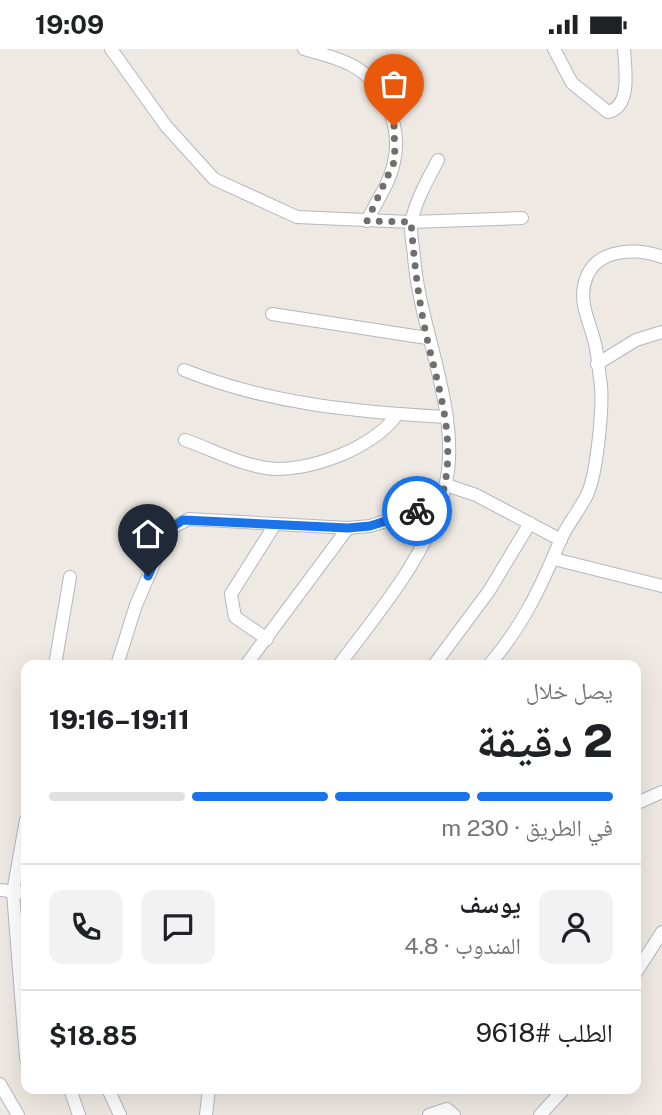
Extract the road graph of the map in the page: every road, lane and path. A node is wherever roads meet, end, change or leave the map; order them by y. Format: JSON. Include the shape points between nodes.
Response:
{"nodes":[{"id":1,"x":111,"y":49,"type":"edge"},
{"id":2,"x":554,"y":49,"type":"edge"},
{"id":3,"x":624,"y":49,"type":"edge"},
{"id":4,"x":313,"y":50,"type":"edge"},
{"id":5,"x":438,"y":160,"type":"dead end"},
{"id":6,"x":522,"y":218,"type":"dead end"},
{"id":7,"x":367,"y":221,"type":"junction"},
{"id":8,"x":411,"y":222,"type":"junction"},
{"id":9,"x":662,"y":257,"type":"edge"},
{"id":10,"x":272,"y":314,"type":"dead end"},
{"id":11,"x":662,"y":332,"type":"edge"},
{"id":12,"x":427,"y":338,"type":"junction"},
{"id":13,"x":597,"y":364,"type":"junction"},
{"id":14,"x":184,"y":370,"type":"dead end"},
{"id":15,"x":396,"y":416,"type":"junction"},
{"id":16,"x":446,"y":417,"type":"junction"},
{"id":17,"x":185,"y":440,"type":"dead end"},
{"id":18,"x":446,"y":485,"type":"junction"},
{"id":19,"x":440,"y":503,"type":"junction"},
{"id":20,"x":530,"y":523,"type":"junction"},
{"id":21,"x":274,"y":526,"type":"junction"},
{"id":22,"x":348,"y":528,"type":"junction"},
{"id":23,"x":561,"y":540,"type":"junction"},
{"id":24,"x":554,"y":559,"type":"junction"},
{"id":25,"x":70,"y":576,"type":"dead end"},
{"id":26,"x":662,"y":586,"type":"edge"},
{"id":27,"x":267,"y":639,"type":"junction"},
{"id":28,"x":56,"y":660,"type":"edge"},
{"id":29,"x":119,"y":660,"type":"edge"},
{"id":30,"x":250,"y":660,"type":"edge"},
{"id":31,"x":343,"y":660,"type":"edge"},
{"id":32,"x":438,"y":660,"type":"edge"},
{"id":33,"x":493,"y":660,"type":"edge"},
{"id":34,"x":662,"y":792,"type":"edge"},
{"id":35,"x":641,"y":801,"type":"edge"},
{"id":36,"x":21,"y":838,"type":"edge"},
{"id":37,"x":6,"y":891,"type":"edge"},
{"id":38,"x":662,"y":932,"type":"edge"},
{"id":39,"x":641,"y":965,"type":"edge"},
{"id":40,"x":21,"y":1017,"type":"edge"},
{"id":41,"x":0,"y":1084,"type":"edge"},
{"id":42,"x":72,"y":1094,"type":"edge"},
{"id":43,"x":110,"y":1094,"type":"edge"},
{"id":44,"x":208,"y":1094,"type":"edge"},
{"id":45,"x":559,"y":1094,"type":"edge"},
{"id":46,"x":18,"y":1115,"type":"edge"},
{"id":47,"x":79,"y":1115,"type":"edge"},
{"id":48,"x":120,"y":1115,"type":"edge"},
{"id":49,"x":206,"y":1115,"type":"edge"},
{"id":50,"x":429,"y":1115,"type":"edge"},
{"id":51,"x":454,"y":1115,"type":"edge"},
{"id":52,"x":540,"y":1115,"type":"edge"}],
"edges":[{"from":1,"to":7,"type":"street","via":[[166,127],[214,179],[297,217]]},
{"from":2,"to":3,"type":"street","via":[[572,83],[608,112],[622,101]]},
{"from":4,"to":7,"type":"street","via":[[358,69],[379,91],[394,126],[395,160]]},
{"from":5,"to":8,"type":"street"},
{"from":6,"to":8,"type":"street"},
{"from":7,"to":8,"type":"street"},
{"from":8,"to":12,"type":"street"},
{"from":9,"to":13,"type":"street","via":[[625,251],[608,256],[588,273],[583,306]]},
{"from":10,"to":12,"type":"street"},
{"from":11,"to":13,"type":"street","via":[[636,340]]},
{"from":12,"to":16,"type":"street"},
{"from":13,"to":23,"type":"street","via":[[601,411],[591,481]]},
{"from":14,"to":15,"type":"street","via":[[268,398]]},
{"from":15,"to":16,"type":"street"},
{"from":15,"to":17,"type":"street","via":[[387,429],[361,446],[295,467],[254,465]]},
{"from":16,"to":18,"type":"street"},
{"from":18,"to":19,"type":"street"},
{"from":18,"to":20,"type":"street"},
{"from":19,"to":22,"type":"street","via":[[396,519]]},
{"from":19,"to":31,"type":"street","via":[[408,572]]},
{"from":20,"to":23,"type":"street"},
{"from":20,"to":32,"type":"street","via":[[489,591]]},
{"from":21,"to":22,"type":"street"},
{"from":21,"to":27,"type":"street","via":[[232,594],[235,617]]},
{"from":21,"to":29,"type":"street","via":[[189,519],[175,523],[140,595]]},
{"from":22,"to":27,"type":"street"},
{"from":23,"to":24,"type":"street"},
{"from":24,"to":26,"type":"street"},
{"from":24,"to":33,"type":"street","via":[[522,622]]},
{"from":25,"to":28,"type":"street"},
{"from":27,"to":30,"type":"street"},
{"from":34,"to":35,"type":"street"},
{"from":36,"to":37,"type":"street"},
{"from":37,"to":40,"type":"street"},
{"from":38,"to":39,"type":"street"},
{"from":41,"to":46,"type":"street"},
{"from":42,"to":47,"type":"street"},
{"from":43,"to":48,"type":"street"},
{"from":44,"to":49,"type":"street"},
{"from":45,"to":52,"type":"street"},
{"from":50,"to":51,"type":"street","via":[[447,1109]]}]}
